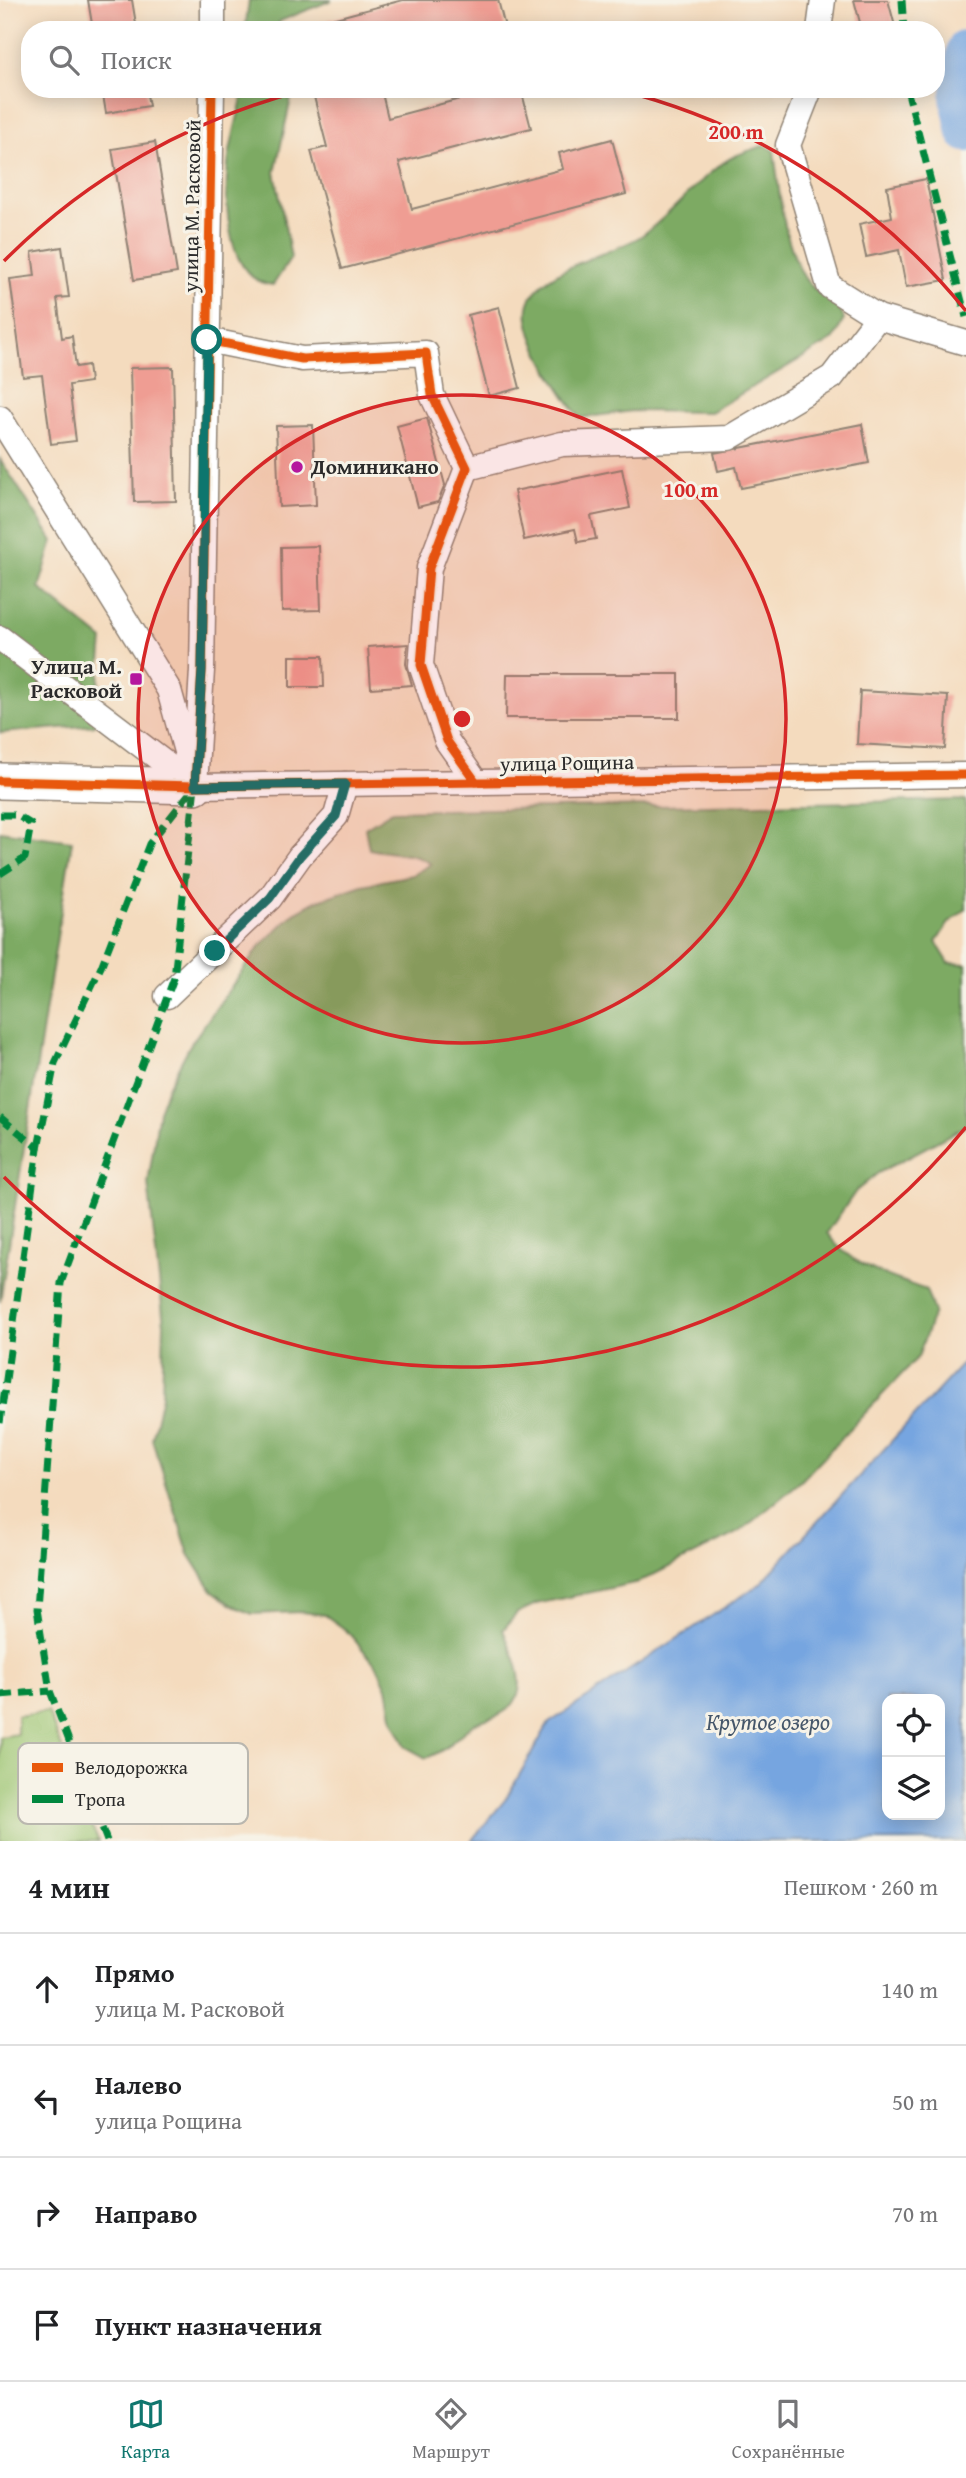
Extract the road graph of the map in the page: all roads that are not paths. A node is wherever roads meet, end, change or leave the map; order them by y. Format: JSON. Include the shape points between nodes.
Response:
{"nodes":[{"id":1,"x":213,"y":0,"type":"edge"},
{"id":2,"x":823,"y":0,"type":"edge"},
{"id":3,"x":213,"y":21,"type":"edge"},
{"id":4,"x":820,"y":21,"type":"edge"},
{"id":5,"x":212,"y":98,"type":"edge"},
{"id":6,"x":806,"y":98,"type":"edge"},
{"id":7,"x":878,"y":317,"type":"junction"},
{"id":8,"x":207,"y":340,"type":"junction"},
{"id":9,"x":966,"y":344,"type":"edge"},
{"id":10,"x":0,"y":418,"type":"edge"},
{"id":11,"x":467,"y":468,"type":"junction"},
{"id":12,"x":0,"y":638,"type":"edge"},
{"id":13,"x":202,"y":670,"type":"junction"},
{"id":14,"x":169,"y":690,"type":"junction"},
{"id":15,"x":966,"y":775,"type":"edge"},
{"id":16,"x":0,"y":781,"type":"edge"},
{"id":17,"x":476,"y":782,"type":"junction"},
{"id":18,"x":345,"y":784,"type":"junction"},
{"id":19,"x":195,"y":786,"type":"junction"},
{"id":20,"x":167,"y":996,"type":"dead end"}],
"edges":[{"from":1,"to":3,"type":"street"},
{"from":2,"to":4,"type":"street"},
{"from":5,"to":8,"type":"street","name":"улица М. Расковой"},
{"from":6,"to":7,"type":"street","via":[[788,145],[829,286]]},
{"from":7,"to":9,"type":"street"},
{"from":7,"to":11,"type":"street","via":[[832,377],[729,438],[562,444]]},
{"from":8,"to":11,"type":"street","via":[[302,359],[426,353],[432,396]]},
{"from":8,"to":13,"type":"street","name":"улица М. Расковой"},
{"from":10,"to":14,"type":"street"},
{"from":11,"to":17,"type":"street","via":[[429,568],[421,665],[447,741]]},
{"from":12,"to":19,"type":"street"},
{"from":13,"to":14,"type":"street","via":[[188,687]]},
{"from":13,"to":19,"type":"street","name":"улица М. Расковой"},
{"from":14,"to":19,"type":"street"},
{"from":15,"to":17,"type":"street","name":"улица Рощина"},
{"from":16,"to":19,"type":"street","name":"улица Рощина"},
{"from":17,"to":18,"type":"street","name":"улица Рощина"},
{"from":18,"to":19,"type":"street","name":"улица Рощина"},
{"from":18,"to":20,"type":"street","via":[[336,816],[270,898]]}]}
